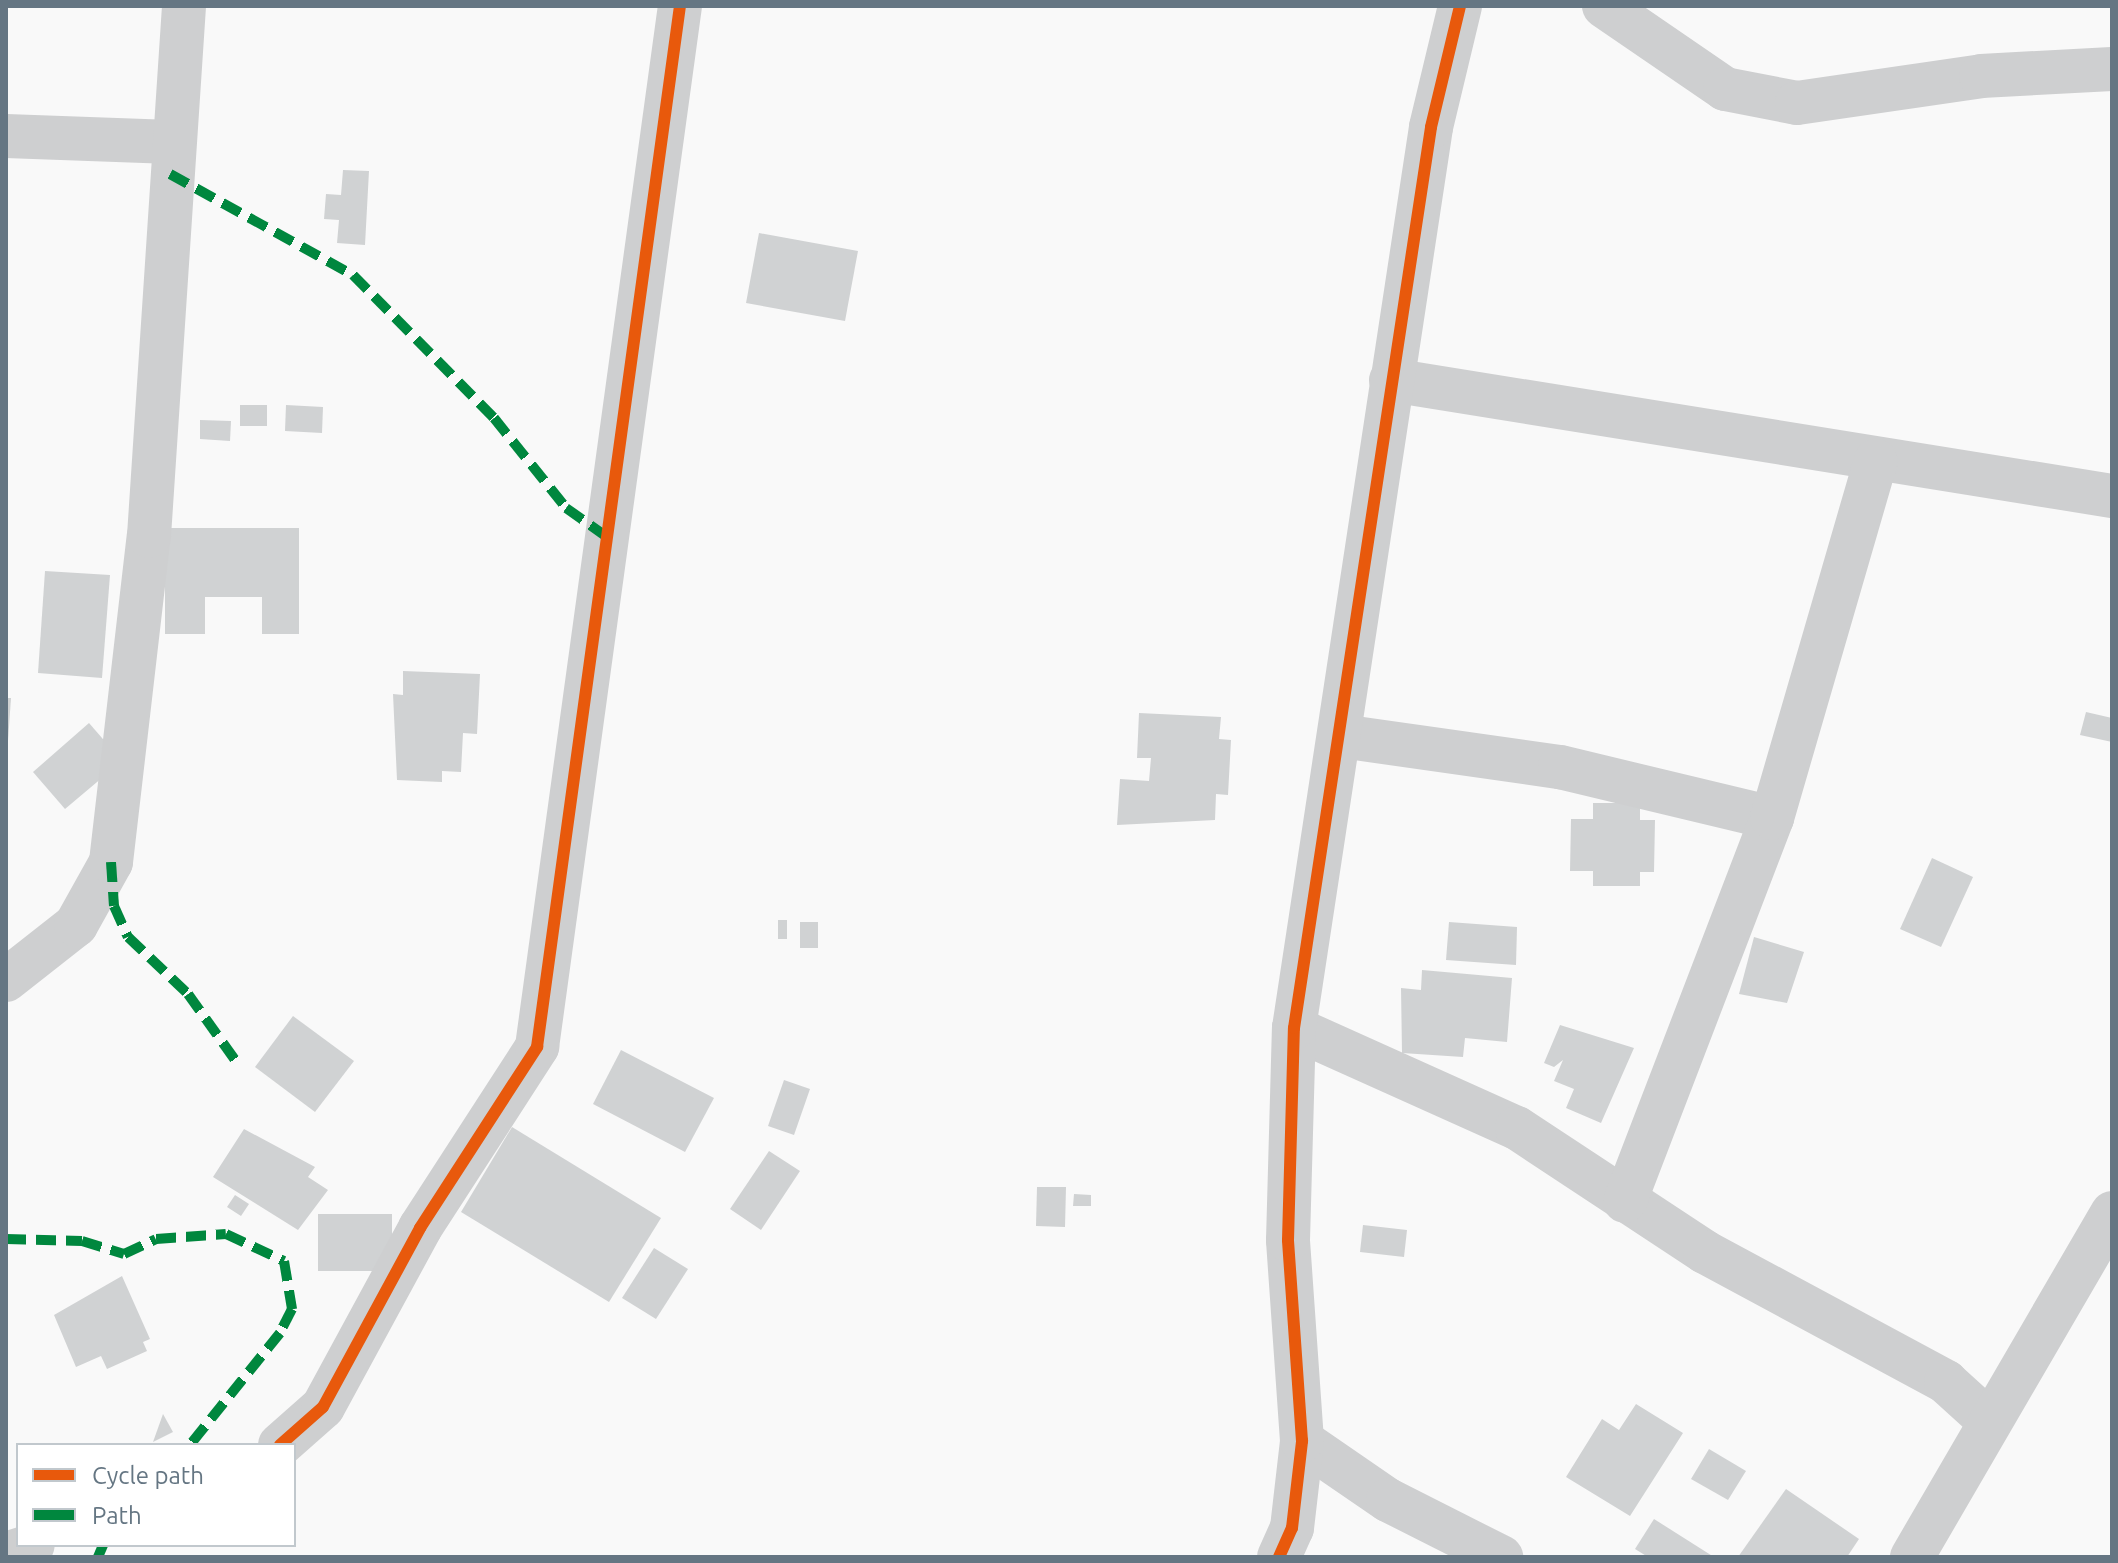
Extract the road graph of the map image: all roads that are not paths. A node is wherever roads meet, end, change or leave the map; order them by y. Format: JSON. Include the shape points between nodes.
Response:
{"nodes":[{"id":1,"x":184,"y":6,"type":"edge"},
{"id":2,"x":680,"y":6,"type":"edge"},
{"id":3,"x":1460,"y":6,"type":"edge"},
{"id":4,"x":1604,"y":6,"type":"edge"},
{"id":5,"x":2112,"y":69,"type":"edge"},
{"id":6,"x":6,"y":136,"type":"edge"},
{"id":7,"x":172,"y":142,"type":"junction"},
{"id":8,"x":1391,"y":380,"type":"junction"},
{"id":9,"x":1876,"y":461,"type":"junction"},
{"id":10,"x":2112,"y":496,"type":"edge"},
{"id":11,"x":1341,"y":736,"type":"junction"},
{"id":12,"x":1772,"y":818,"type":"junction"},
{"id":13,"x":6,"y":980,"type":"edge"},
{"id":14,"x":1294,"y":1028,"type":"junction"},
{"id":15,"x":1625,"y":1201,"type":"junction"},
{"id":16,"x":2112,"y":1213,"type":"edge"},
{"id":17,"x":1989,"y":1421,"type":"junction"},
{"id":18,"x":1302,"y":1441,"type":"junction"},
{"id":19,"x":282,"y":1443,"type":"edge"},
{"id":20,"x":27,"y":1547,"type":"edge"},
{"id":21,"x":6,"y":1554,"type":"edge"},
{"id":22,"x":1279,"y":1557,"type":"edge"},
{"id":23,"x":1501,"y":1557,"type":"edge"},
{"id":24,"x":1912,"y":1557,"type":"edge"}],
"edges":[{"from":1,"to":7,"type":"street"},
{"from":2,"to":19,"type":"street","via":[[537,1047],[420,1228],[323,1407]]},
{"from":3,"to":8,"type":"street","via":[[1431,127]]},
{"from":4,"to":5,"type":"street","via":[[1725,89],[1797,103],[1981,76]]},
{"from":6,"to":7,"type":"street"},
{"from":7,"to":13,"type":"street","via":[[149,536],[111,862],[76,925]]},
{"from":8,"to":9,"type":"street"},
{"from":8,"to":11,"type":"street"},
{"from":9,"to":10,"type":"street"},
{"from":9,"to":12,"type":"street"},
{"from":11,"to":12,"type":"street","via":[[1560,767]]},
{"from":11,"to":14,"type":"street","via":[[1321,815]]},
{"from":12,"to":15,"type":"street"},
{"from":14,"to":15,"type":"street","via":[[1517,1128]]},
{"from":14,"to":18,"type":"street","via":[[1288,1240]]},
{"from":15,"to":17,"type":"street","via":[[1946,1382]]},
{"from":16,"to":17,"type":"street","via":[[2034,1357]]},
{"from":17,"to":24,"type":"street"},
{"from":18,"to":22,"type":"street","via":[[1292,1528]]},
{"from":18,"to":23,"type":"street","via":[[1388,1500]]},
{"from":20,"to":21,"type":"street"}]}
